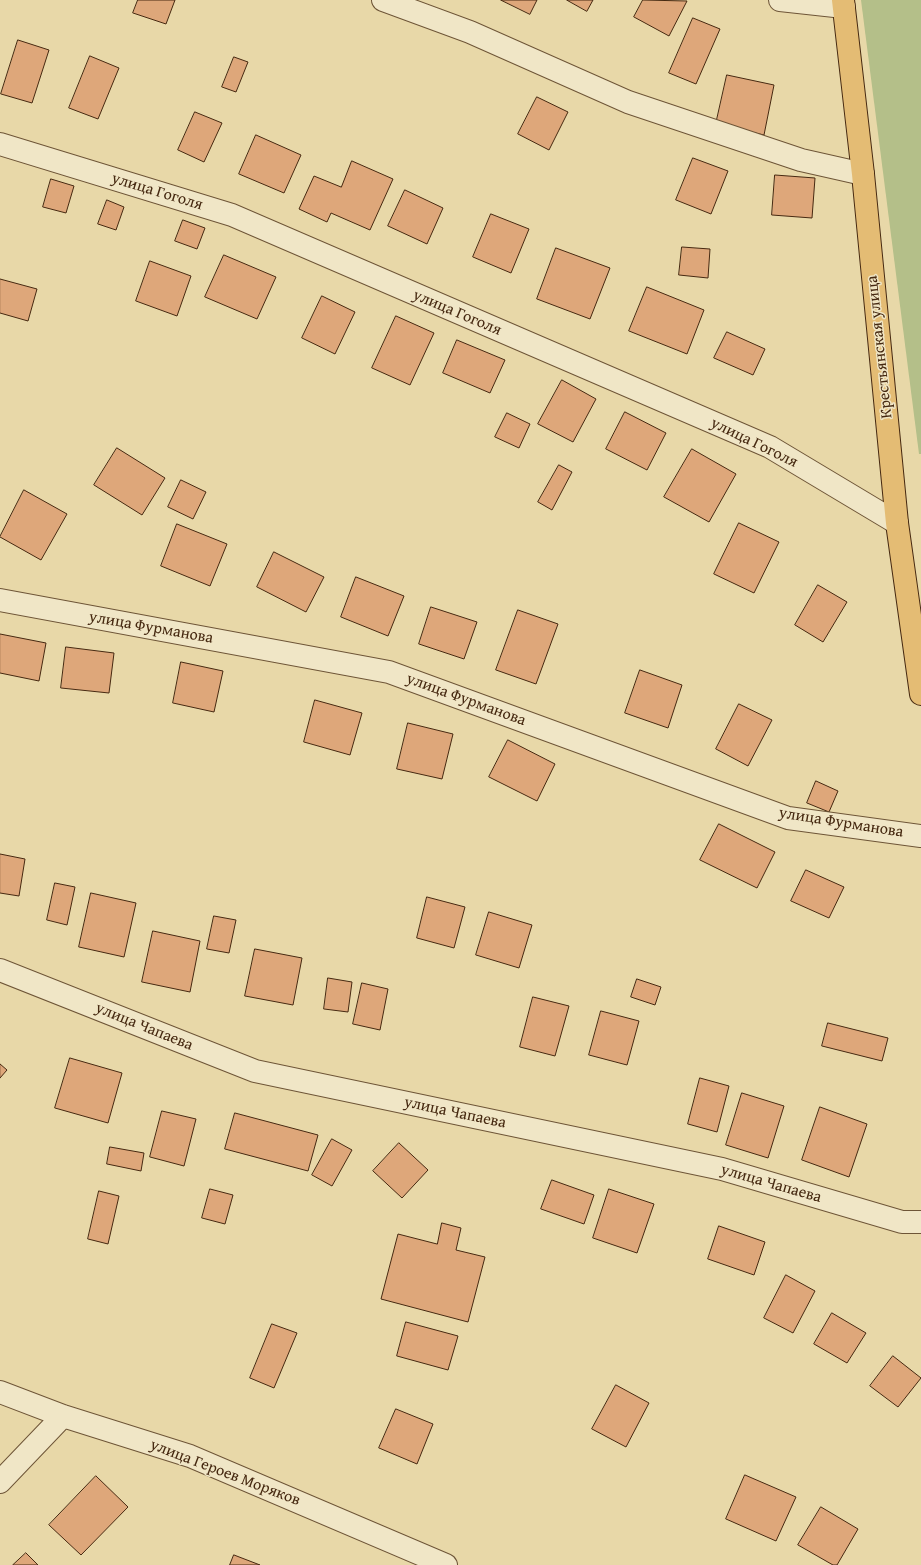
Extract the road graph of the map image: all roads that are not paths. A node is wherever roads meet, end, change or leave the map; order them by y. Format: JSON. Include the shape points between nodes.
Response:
{"nodes":[{"id":1,"x":383,"y":0,"type":"edge"},
{"id":2,"x":780,"y":0,"type":"edge"},
{"id":3,"x":843,"y":4,"type":"edge"},
{"id":4,"x":0,"y":144,"type":"edge"},
{"id":5,"x":863,"y":174,"type":"junction"},
{"id":6,"x":897,"y":522,"type":"junction"},
{"id":7,"x":0,"y":600,"type":"edge"},
{"id":8,"x":921,"y":694,"type":"edge"},
{"id":9,"x":921,"y":836,"type":"edge"},
{"id":10,"x":0,"y":970,"type":"edge"},
{"id":11,"x":921,"y":1222,"type":"edge"},
{"id":12,"x":0,"y":1392,"type":"edge"},
{"id":13,"x":63,"y":1416,"type":"junction"},
{"id":14,"x":0,"y":1482,"type":"edge"},
{"id":15,"x":446,"y":1565,"type":"edge"}],
"edges":[{"from":1,"to":5,"type":"street","via":[[470,32],[628,102],[801,160]]},
{"from":2,"to":3,"type":"street"},
{"from":3,"to":5,"type":"main road","name":"Крестьянская улица"},
{"from":4,"to":6,"type":"street","name":"улица Гоголя","via":[[232,216],[770,447]]},
{"from":5,"to":6,"type":"main road","name":"Крестьянская улица"},
{"from":6,"to":8,"type":"main road","name":"Крестьянская улица"},
{"from":7,"to":9,"type":"street","name":"улица Фурманова","via":[[389,672],[788,818]]},
{"from":10,"to":11,"type":"street","name":"улица Чапаева","via":[[255,1071],[722,1169],[902,1222]]},
{"from":12,"to":13,"type":"street","name":"улица Героев Моряков"},
{"from":13,"to":14,"type":"street"},
{"from":13,"to":15,"type":"street","name":"улица Героев Моряков","via":[[190,1456]]}]}
